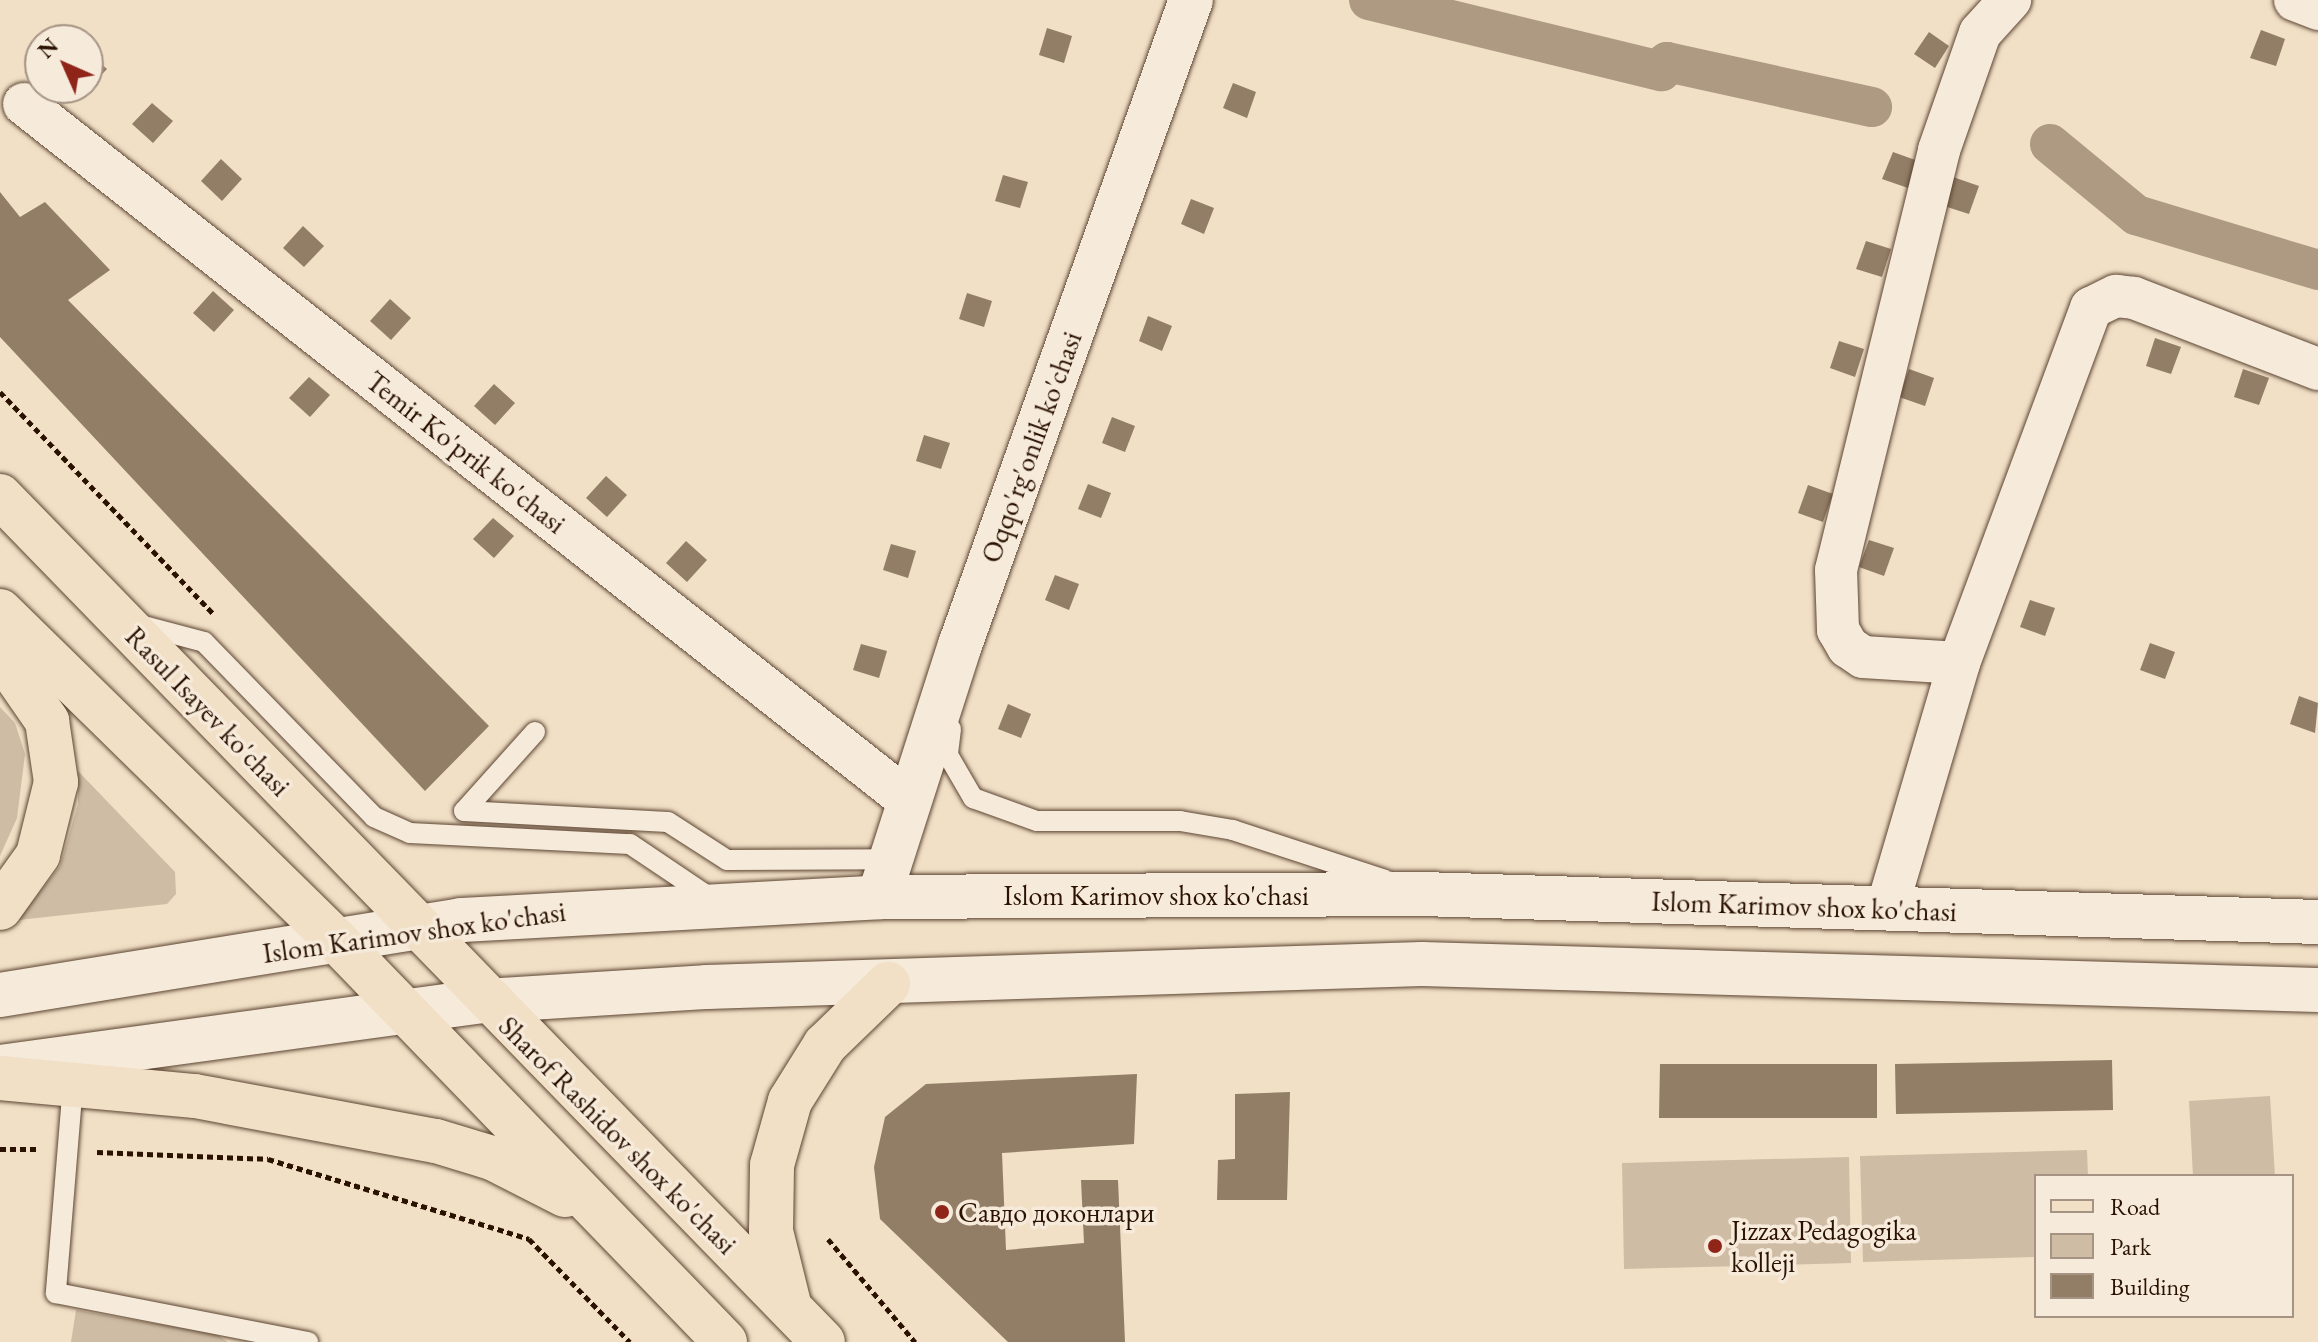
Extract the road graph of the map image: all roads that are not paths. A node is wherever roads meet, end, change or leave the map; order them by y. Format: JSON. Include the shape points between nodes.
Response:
{"nodes":[{"id":1,"x":1191,"y":0,"type":"edge"},
{"id":2,"x":2010,"y":0,"type":"edge"},
{"id":3,"x":2295,"y":0,"type":"edge"},
{"id":4,"x":2318,"y":9,"type":"edge"},
{"id":5,"x":24,"y":104,"type":"dead end"},
{"id":6,"x":2318,"y":369,"type":"edge"},
{"id":7,"x":0,"y":496,"type":"edge"},
{"id":8,"x":0,"y":611,"type":"edge"},
{"id":9,"x":121,"y":620,"type":"junction"},
{"id":10,"x":960,"y":645,"type":"junction"},
{"id":11,"x":0,"y":653,"type":"edge"},
{"id":12,"x":1959,"y":663,"type":"junction"},
{"id":13,"x":535,"y":732,"type":"dead end"},
{"id":14,"x":908,"y":800,"type":"junction"},
{"id":15,"x":885,"y":878,"type":"junction"},
{"id":16,"x":1422,"y":894,"type":"junction"},
{"id":17,"x":718,"y":904,"type":"junction"},
{"id":18,"x":0,"y":908,"type":"edge"},
{"id":19,"x":1887,"y":908,"type":"junction"},
{"id":20,"x":2318,"y":922,"type":"edge"},
{"id":21,"x":416,"y":926,"type":"junction"},
{"id":22,"x":337,"y":941,"type":"junction"},
{"id":23,"x":888,"y":984,"type":"junction"},
{"id":24,"x":2318,"y":990,"type":"edge"},
{"id":25,"x":0,"y":995,"type":"edge"},
{"id":26,"x":484,"y":1001,"type":"junction"},
{"id":27,"x":404,"y":1011,"type":"junction"},
{"id":28,"x":0,"y":1067,"type":"edge"},
{"id":29,"x":0,"y":1078,"type":"edge"},
{"id":30,"x":73,"y":1084,"type":"junction"},
{"id":31,"x":619,"y":1231,"type":"junction"},
{"id":32,"x":790,"y":1306,"type":"junction"},
{"id":33,"x":308,"y":1342,"type":"edge"},
{"id":34,"x":725,"y":1342,"type":"edge"},
{"id":35,"x":823,"y":1342,"type":"edge"}],
"edges":[{"from":1,"to":10,"type":"main road","name":"Oqqo'rg'onlik ko'chasi"},
{"from":2,"to":12,"type":"street","via":[[1980,33],[1939,150],[1836,570],[1838,630],[1848,647],[1863,657]]},
{"from":3,"to":4,"type":"street"},
{"from":5,"to":14,"type":"street","name":"Temir Ko'prik ko'chasi"},
{"from":6,"to":12,"type":"street","via":[[2134,298],[2101,299],[2085,321]]},
{"from":7,"to":9,"type":"main road","name":"Rasul Isayev ko'chasi"},
{"from":8,"to":22,"type":"main road"},
{"from":9,"to":17,"type":"lane","via":[[204,642],[374,817],[410,833],[630,844]]},
{"from":9,"to":21,"type":"main road","name":"Rasul Isayev ko'chasi"},
{"from":10,"to":14,"type":"main road","name":"Oqqo'rg'onlik ko'chasi"},
{"from":10,"to":16,"type":"lane","via":[[948,755],[973,798],[1037,821],[1180,821],[1233,830]]},
{"from":11,"to":18,"type":"main road","via":[[56,747],[50,821],[19,890]]},
{"from":12,"to":19,"type":"street"},
{"from":13,"to":15,"type":"lane","via":[[464,811],[668,822],[727,860]]},
{"from":14,"to":15,"type":"main road","name":"Oqqo'rg'onlik ko'chasi"},
{"from":15,"to":16,"type":"main road","name":"Islom Karimov shox ko'chasi"},
{"from":15,"to":17,"type":"main road","name":"Islom Karimov shox ko'chasi"},
{"from":16,"to":19,"type":"main road","name":"Islom Karimov shox ko'chasi"},
{"from":17,"to":21,"type":"main road","name":"Islom Karimov shox ko'chasi"},
{"from":19,"to":20,"type":"main road","name":"Islom Karimov shox ko'chasi"},
{"from":21,"to":22,"type":"main road","name":"Islom Karimov shox ko'chasi"},
{"from":21,"to":26,"type":"main road","name":"Sharof Rashidov shox ko'chasi"},
{"from":22,"to":25,"type":"main road","name":"Islom Karimov shox ko'chasi"},
{"from":22,"to":27,"type":"main road"},
{"from":23,"to":24,"type":"main road","via":[[1422,964]]},
{"from":23,"to":26,"type":"main road"},
{"from":23,"to":32,"type":"main road","via":[[825,1045],[790,1101],[772,1165],[771,1231]]},
{"from":26,"to":27,"type":"main road"},
{"from":26,"to":32,"type":"main road","name":"Sharof Rashidov shox ko'chasi"},
{"from":27,"to":28,"type":"main road"},
{"from":27,"to":31,"type":"main road"},
{"from":29,"to":30,"type":"main road"},
{"from":30,"to":31,"type":"main road","via":[[195,1096],[436,1141],[537,1177]]},
{"from":30,"to":33,"type":"lane","via":[[56,1293]]},
{"from":31,"to":34,"type":"main road"},
{"from":32,"to":35,"type":"main road","name":"Sharof Rashidov shox ko'chasi"}]}
